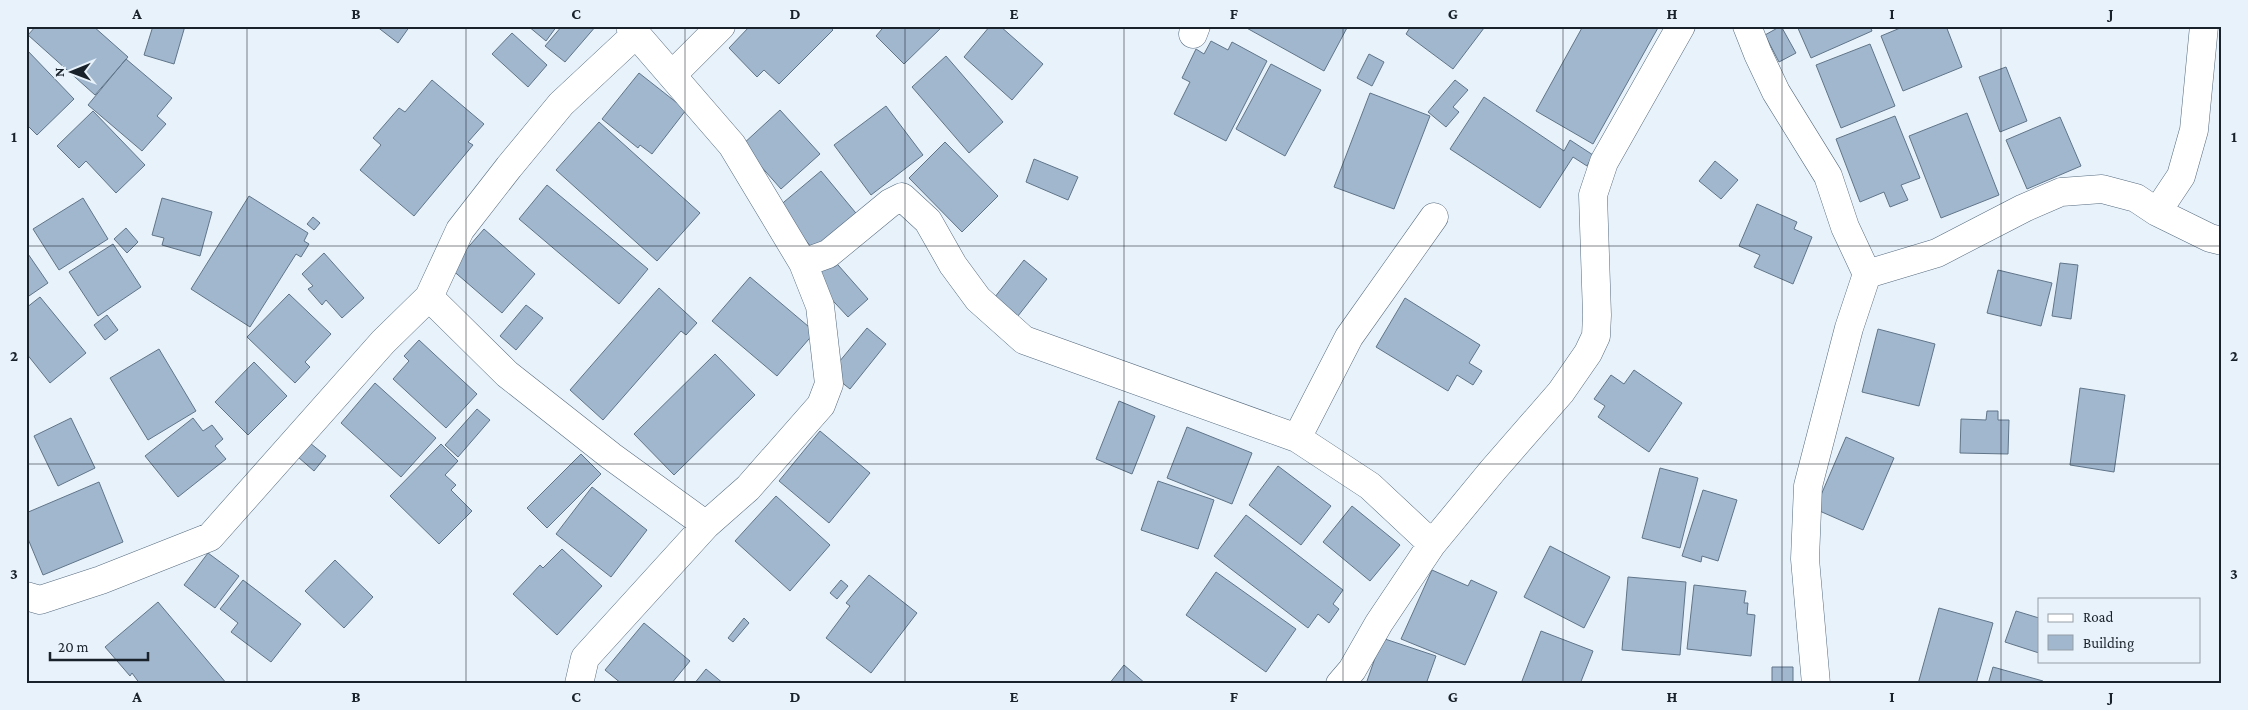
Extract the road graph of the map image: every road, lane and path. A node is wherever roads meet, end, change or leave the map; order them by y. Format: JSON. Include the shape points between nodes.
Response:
{"nodes":[{"id":1,"x":721,"y":26,"type":"edge"},
{"id":2,"x":1681,"y":26,"type":"edge"},
{"id":3,"x":1747,"y":26,"type":"edge"},
{"id":4,"x":2204,"y":26,"type":"edge"},
{"id":5,"x":633,"y":30,"type":"edge"},
{"id":6,"x":672,"y":75,"type":"junction"},
{"id":7,"x":2157,"y":212,"type":"junction"},
{"id":8,"x":1434,"y":217,"type":"dead end"},
{"id":9,"x":2222,"y":241,"type":"edge"},
{"id":10,"x":803,"y":263,"type":"junction"},
{"id":11,"x":1867,"y":274,"type":"junction"},
{"id":12,"x":429,"y":297,"type":"junction"},
{"id":13,"x":1297,"y":438,"type":"junction"},
{"id":14,"x":706,"y":526,"type":"junction"},
{"id":15,"x":1432,"y":544,"type":"junction"},
{"id":16,"x":26,"y":596,"type":"edge"},
{"id":17,"x":579,"y":684,"type":"edge"},
{"id":18,"x":1340,"y":684,"type":"edge"},
{"id":19,"x":1816,"y":684,"type":"edge"}],
"edges":[{"from":1,"to":6,"type":"street"},
{"from":2,"to":15,"type":"street","via":[[1604,162],[1593,195],[1597,315],[1596,336],[1588,353],[1561,392]]},
{"from":3,"to":11,"type":"street","via":[[1776,92],[1828,176],[1845,227]]},
{"from":4,"to":7,"type":"street","via":[[2194,130],[2181,176]]},
{"from":5,"to":6,"type":"street"},
{"from":5,"to":12,"type":"street","via":[[561,104],[460,230]]},
{"from":6,"to":10,"type":"street","via":[[732,145]]},
{"from":7,"to":9,"type":"street"},
{"from":7,"to":11,"type":"street","via":[[2136,198],[2102,189],[2061,192],[1937,253]]},
{"from":8,"to":13,"type":"street","via":[[1349,337]]},
{"from":10,"to":13,"type":"street","via":[[828,254],[890,203],[902,197],[928,221],[953,265],[978,299],[1024,340]]},
{"from":10,"to":14,"type":"street","via":[[820,306],[829,384],[824,398],[748,488]]},
{"from":11,"to":19,"type":"street","via":[[1849,328],[1808,486],[1805,559]]},
{"from":12,"to":14,"type":"street","via":[[507,374]]},
{"from":12,"to":16,"type":"street","via":[[383,342],[210,537],[40,600]]},
{"from":13,"to":15,"type":"street","via":[[1370,486]]},
{"from":14,"to":17,"type":"street","via":[[585,658]]},
{"from":15,"to":18,"type":"street"}]}
